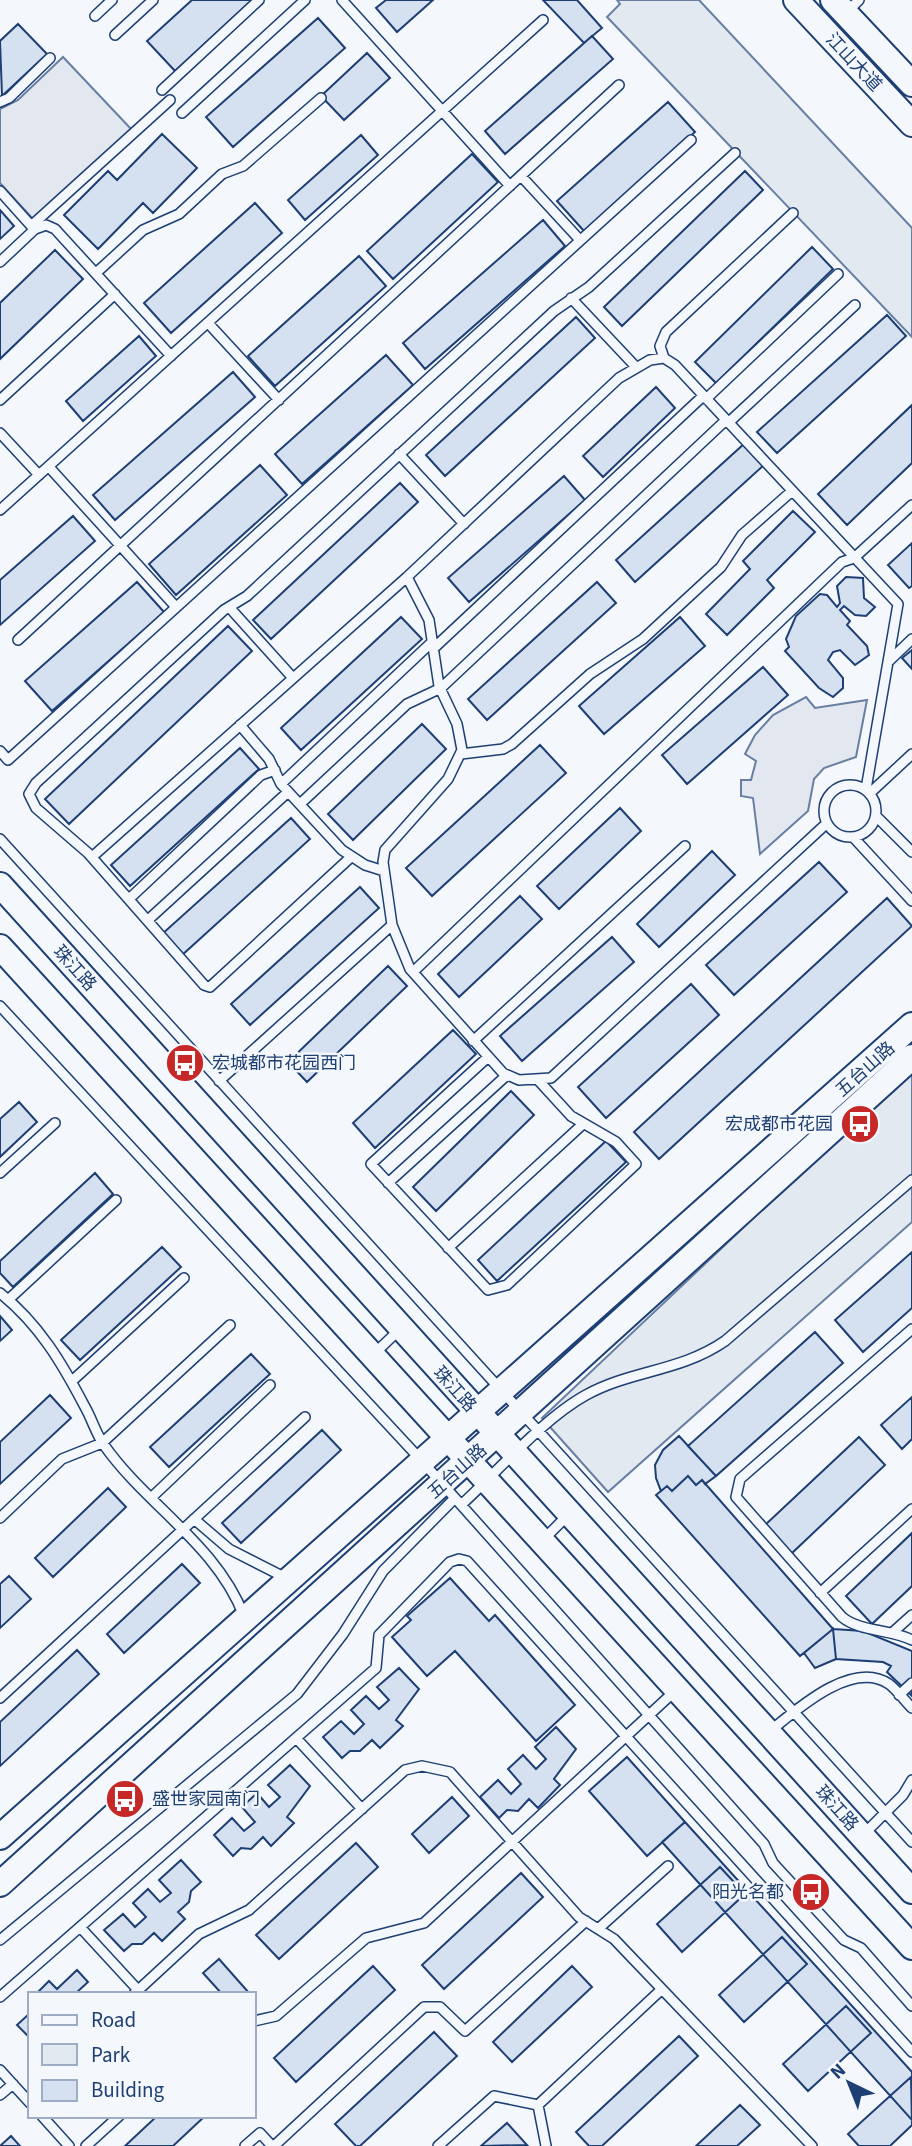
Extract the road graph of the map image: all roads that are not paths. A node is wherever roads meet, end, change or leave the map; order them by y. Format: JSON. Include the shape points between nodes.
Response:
{"nodes":[{"id":1,"x":112,"y":0,"type":"edge"},
{"id":2,"x":153,"y":0,"type":"edge"},
{"id":3,"x":259,"y":0,"type":"edge"},
{"id":4,"x":304,"y":0,"type":"edge"},
{"id":5,"x":342,"y":0,"type":"edge"},
{"id":6,"x":796,"y":0,"type":"edge"},
{"id":7,"x":841,"y":3,"type":"edge"},
{"id":8,"x":95,"y":16,"type":"dead end"},
{"id":9,"x":543,"y":20,"type":"dead end"},
{"id":10,"x":115,"y":35,"type":"dead end"},
{"id":11,"x":51,"y":58,"type":"dead end"},
{"id":12,"x":912,"y":84,"type":"edge"},
{"id":13,"x":619,"y":85,"type":"dead end"},
{"id":14,"x":162,"y":90,"type":"dead end"},
{"id":15,"x":321,"y":98,"type":"dead end"},
{"id":16,"x":170,"y":100,"type":"dead end"},
{"id":17,"x":0,"y":102,"type":"edge"},
{"id":18,"x":442,"y":111,"type":"junction"},
{"id":19,"x":182,"y":113,"type":"dead end"},
{"id":20,"x":912,"y":124,"type":"edge"},
{"id":21,"x":691,"y":140,"type":"dead end"},
{"id":22,"x":736,"y":153,"type":"dead end"},
{"id":23,"x":521,"y":176,"type":"junction"},
{"id":24,"x":510,"y":186,"type":"junction"},
{"id":25,"x":0,"y":191,"type":"edge"},
{"id":26,"x":793,"y":213,"type":"dead end"},
{"id":27,"x":33,"y":228,"type":"junction"},
{"id":28,"x":580,"y":240,"type":"junction"},
{"id":29,"x":0,"y":262,"type":"edge"},
{"id":30,"x":96,"y":273,"type":"junction"},
{"id":31,"x":838,"y":274,"type":"dead end"},
{"id":32,"x":115,"y":294,"type":"junction"},
{"id":33,"x":571,"y":298,"type":"junction"},
{"id":34,"x":855,"y":305,"type":"dead end"},
{"id":35,"x":208,"y":323,"type":"junction"},
{"id":36,"x":171,"y":356,"type":"junction"},
{"id":37,"x":664,"y":358,"type":"junction"},
{"id":38,"x":636,"y":367,"type":"junction"},
{"id":39,"x":705,"y":397,"type":"junction"},
{"id":40,"x":0,"y":400,"type":"edge"},
{"id":41,"x":279,"y":400,"type":"junction"},
{"id":42,"x":727,"y":421,"type":"junction"},
{"id":43,"x":0,"y":433,"type":"edge"},
{"id":44,"x":399,"y":454,"type":"junction"},
{"id":45,"x":49,"y":467,"type":"junction"},
{"id":46,"x":39,"y":475,"type":"junction"},
{"id":47,"x":792,"y":491,"type":"junction"},
{"id":48,"x":912,"y":505,"type":"edge"},
{"id":49,"x":0,"y":510,"type":"edge"},
{"id":50,"x":464,"y":524,"type":"junction"},
{"id":51,"x":121,"y":545,"type":"junction"},
{"id":52,"x":854,"y":558,"type":"junction"},
{"id":53,"x":407,"y":577,"type":"junction"},
{"id":54,"x":176,"y":607,"type":"junction"},
{"id":55,"x":229,"y":607,"type":"junction"},
{"id":56,"x":912,"y":639,"type":"edge"},
{"id":57,"x":18,"y":640,"type":"dead end"},
{"id":58,"x":433,"y":645,"type":"junction"},
{"id":59,"x":888,"y":662,"type":"junction"},
{"id":60,"x":293,"y":678,"type":"junction"},
{"id":61,"x":441,"y":688,"type":"junction"},
{"id":62,"x":240,"y":725,"type":"junction"},
{"id":63,"x":0,"y":751,"type":"edge"},
{"id":64,"x":461,"y":754,"type":"junction"},
{"id":65,"x":912,"y":754,"type":"edge"},
{"id":66,"x":275,"y":770,"type":"junction"},
{"id":67,"x":285,"y":788,"type":"junction"},
{"id":68,"x":868,"y":791,"type":"junction"},
{"id":69,"x":300,"y":804,"type":"junction"},
{"id":70,"x":876,"y":816,"type":"junction"},
{"id":71,"x":827,"y":824,"type":"junction"},
{"id":72,"x":853,"y":837,"type":"junction"},
{"id":73,"x":0,"y":839,"type":"edge"},
{"id":74,"x":685,"y":846,"type":"dead end"},
{"id":75,"x":912,"y":852,"type":"edge"},
{"id":76,"x":92,"y":857,"type":"junction"},
{"id":77,"x":351,"y":857,"type":"junction"},
{"id":78,"x":384,"y":871,"type":"junction"},
{"id":79,"x":0,"y":885,"type":"edge"},
{"id":80,"x":129,"y":899,"type":"junction"},
{"id":81,"x":912,"y":901,"type":"edge"},
{"id":82,"x":148,"y":920,"type":"junction"},
{"id":83,"x":392,"y":925,"type":"junction"},
{"id":84,"x":0,"y":947,"type":"edge"},
{"id":85,"x":412,"y":972,"type":"junction"},
{"id":86,"x":0,"y":1006,"type":"edge"},
{"id":87,"x":912,"y":1025,"type":"edge"},
{"id":88,"x":473,"y":1041,"type":"junction"},
{"id":89,"x":488,"y":1057,"type":"junction"},
{"id":90,"x":912,"y":1057,"type":"edge"},
{"id":91,"x":507,"y":1075,"type":"junction"},
{"id":92,"x":538,"y":1080,"type":"junction"},
{"id":93,"x":219,"y":1081,"type":"junction"},
{"id":94,"x":55,"y":1123,"type":"dead end"},
{"id":95,"x":583,"y":1124,"type":"junction"},
{"id":96,"x":0,"y":1173,"type":"edge"},
{"id":97,"x":912,"y":1180,"type":"edge"},
{"id":98,"x":388,"y":1183,"type":"junction"},
{"id":99,"x":116,"y":1200,"type":"dead end"},
{"id":100,"x":448,"y":1248,"type":"junction"},
{"id":101,"x":184,"y":1278,"type":"dead end"},
{"id":102,"x":0,"y":1293,"type":"edge"},
{"id":103,"x":8,"y":1300,"type":"junction"},
{"id":104,"x":230,"y":1325,"type":"dead end"},
{"id":105,"x":400,"y":1328,"type":"junction"},
{"id":106,"x":912,"y":1329,"type":"edge"},
{"id":107,"x":372,"y":1355,"type":"junction"},
{"id":108,"x":72,"y":1381,"type":"junction"},
{"id":109,"x":270,"y":1385,"type":"dead end"},
{"id":110,"x":499,"y":1391,"type":"junction"},
{"id":111,"x":475,"y":1412,"type":"junction"},
{"id":112,"x":521,"y":1414,"type":"junction"},
{"id":113,"x":305,"y":1417,"type":"dead end"},
{"id":114,"x":538,"y":1433,"type":"junction"},
{"id":115,"x":497,"y":1435,"type":"junction"},
{"id":116,"x":447,"y":1437,"type":"junction"},
{"id":117,"x":102,"y":1443,"type":"junction"},
{"id":118,"x":515,"y":1455,"type":"junction"},
{"id":119,"x":421,"y":1460,"type":"junction"},
{"id":120,"x":468,"y":1460,"type":"junction"},
{"id":121,"x":487,"y":1481,"type":"junction"},
{"id":122,"x":453,"y":1495,"type":"junction"},
{"id":123,"x":152,"y":1497,"type":"junction"},
{"id":124,"x":912,"y":1509,"type":"edge"},
{"id":125,"x":569,"y":1514,"type":"junction"},
{"id":126,"x":0,"y":1518,"type":"edge"},
{"id":127,"x":194,"y":1519,"type":"junction"},
{"id":128,"x":184,"y":1529,"type":"junction"},
{"id":129,"x":542,"y":1541,"type":"junction"},
{"id":130,"x":289,"y":1579,"type":"junction"},
{"id":131,"x":820,"y":1593,"type":"junction"},
{"id":132,"x":912,"y":1615,"type":"edge"},
{"id":133,"x":245,"y":1618,"type":"junction"},
{"id":134,"x":892,"y":1633,"type":"junction"},
{"id":135,"x":912,"y":1640,"type":"edge"},
{"id":136,"x":912,"y":1682,"type":"edge"},
{"id":137,"x":677,"y":1689,"type":"junction"},
{"id":138,"x":899,"y":1695,"type":"junction"},
{"id":139,"x":0,"y":1698,"type":"edge"},
{"id":140,"x":912,"y":1708,"type":"edge"},
{"id":141,"x":793,"y":1712,"type":"junction"},
{"id":142,"x":649,"y":1714,"type":"junction"},
{"id":143,"x":769,"y":1733,"type":"junction"},
{"id":144,"x":625,"y":1736,"type":"junction"},
{"id":145,"x":296,"y":1738,"type":"junction"},
{"id":146,"x":912,"y":1780,"type":"edge"},
{"id":147,"x":362,"y":1809,"type":"junction"},
{"id":148,"x":885,"y":1812,"type":"junction"},
{"id":149,"x":862,"y":1836,"type":"junction"},
{"id":150,"x":0,"y":1837,"type":"edge"},
{"id":151,"x":512,"y":1841,"type":"junction"},
{"id":152,"x":912,"y":1842,"type":"edge"},
{"id":153,"x":668,"y":1866,"type":"dead end"},
{"id":154,"x":0,"y":1884,"type":"edge"},
{"id":155,"x":912,"y":1891,"type":"edge"},
{"id":156,"x":586,"y":1921,"type":"junction"},
{"id":157,"x":80,"y":1927,"type":"junction"},
{"id":158,"x":598,"y":1929,"type":"junction"},
{"id":159,"x":0,"y":1940,"type":"edge"},
{"id":160,"x":912,"y":1947,"type":"edge"},
{"id":161,"x":662,"y":1989,"type":"junction"},
{"id":162,"x":136,"y":1992,"type":"edge"},
{"id":163,"x":0,"y":1997,"type":"edge"},
{"id":164,"x":912,"y":2006,"type":"edge"},
{"id":165,"x":256,"y":2021,"type":"edge"},
{"id":166,"x":912,"y":2052,"type":"edge"},
{"id":167,"x":0,"y":2070,"type":"edge"},
{"id":168,"x":13,"y":2084,"type":"junction"},
{"id":169,"x":0,"y":2095,"type":"edge"},
{"id":170,"x":27,"y":2095,"type":"edge"},
{"id":171,"x":538,"y":2105,"type":"junction"},
{"id":172,"x":44,"y":2118,"type":"edge"},
{"id":173,"x":117,"y":2118,"type":"edge"},
{"id":174,"x":69,"y":2146,"type":"edge"},
{"id":175,"x":86,"y":2146,"type":"edge"},
{"id":176,"x":245,"y":2146,"type":"edge"},
{"id":177,"x":273,"y":2146,"type":"edge"},
{"id":178,"x":438,"y":2146,"type":"edge"},
{"id":179,"x":546,"y":2146,"type":"edge"},
{"id":180,"x":812,"y":2146,"type":"edge"}],
"edges":[{"from":1,"to":8,"type":"lane"},
{"from":2,"to":10,"type":"lane"},
{"from":3,"to":14,"type":"lane"},
{"from":4,"to":19,"type":"lane"},
{"from":5,"to":18,"type":"lane"},
{"from":6,"to":20,"type":"main road","name":"江山大道"},
{"from":7,"to":12,"type":"main road","name":"江山大道"},
{"from":9,"to":18,"type":"lane"},
{"from":11,"to":17,"type":"lane"},
{"from":13,"to":23,"type":"lane"},
{"from":15,"to":30,"type":"lane","via":[[243,166],[222,174],[179,214],[143,230]]},
{"from":16,"to":27,"type":"lane"},
{"from":18,"to":24,"type":"lane"},
{"from":18,"to":35,"type":"lane"},
{"from":21,"to":28,"type":"lane"},
{"from":22,"to":33,"type":"lane","via":[[589,287]]},
{"from":23,"to":24,"type":"lane"},
{"from":23,"to":28,"type":"lane"},
{"from":24,"to":41,"type":"lane"},
{"from":25,"to":27,"type":"lane"},
{"from":26,"to":37,"type":"lane","via":[[666,332],[660,345]]},
{"from":27,"to":29,"type":"lane"},
{"from":27,"to":30,"type":"lane","via":[[46,225],[55,229]]},
{"from":28,"to":54,"type":"lane"},
{"from":30,"to":32,"type":"lane"},
{"from":31,"to":39,"type":"lane"},
{"from":32,"to":36,"type":"lane"},
{"from":32,"to":40,"type":"lane"},
{"from":33,"to":38,"type":"lane"},
{"from":33,"to":44,"type":"lane"},
{"from":34,"to":42,"type":"lane"},
{"from":35,"to":36,"type":"lane"},
{"from":35,"to":41,"type":"lane"},
{"from":36,"to":45,"type":"lane"},
{"from":37,"to":38,"type":"lane"},
{"from":37,"to":39,"type":"lane"},
{"from":38,"to":50,"type":"lane"},
{"from":39,"to":42,"type":"lane"},
{"from":39,"to":58,"type":"lane"},
{"from":41,"to":51,"type":"lane"},
{"from":42,"to":47,"type":"lane"},
{"from":42,"to":61,"type":"lane"},
{"from":43,"to":46,"type":"lane"},
{"from":44,"to":50,"type":"lane"},
{"from":44,"to":55,"type":"lane","via":[[247,596]]},
{"from":45,"to":46,"type":"lane"},
{"from":45,"to":51,"type":"lane"},
{"from":46,"to":49,"type":"lane"},
{"from":47,"to":52,"type":"lane"},
{"from":47,"to":64,"type":"lane","via":[[742,535],[721,567],[643,639],[590,674],[512,744]]},
{"from":48,"to":52,"type":"lane"},
{"from":50,"to":53,"type":"lane"},
{"from":51,"to":54,"type":"lane"},
{"from":51,"to":57,"type":"lane"},
{"from":52,"to":59,"type":"lane","via":[[898,604]]},
{"from":52,"to":85,"type":"lane","via":[[842,562]]},
{"from":53,"to":58,"type":"lane","via":[[429,620]]},
{"from":53,"to":60,"type":"lane"},
{"from":54,"to":63,"type":"lane","via":[[8,760]]},
{"from":55,"to":60,"type":"lane"},
{"from":55,"to":76,"type":"lane","via":[[31,788],[36,807]]},
{"from":56,"to":59,"type":"lane"},
{"from":58,"to":61,"type":"lane"},
{"from":58,"to":67,"type":"lane"},
{"from":59,"to":68,"type":"lane"},
{"from":60,"to":62,"type":"lane"},
{"from":61,"to":64,"type":"lane","via":[[457,724]]},
{"from":61,"to":69,"type":"lane","via":[[407,704]]},
{"from":62,"to":66,"type":"lane"},
{"from":62,"to":76,"type":"lane"},
{"from":64,"to":78,"type":"lane","via":[[448,779],[385,850]]},
{"from":65,"to":68,"type":"lane"},
{"from":66,"to":67,"type":"lane"},
{"from":66,"to":80,"type":"lane","via":[[261,775]]},
{"from":67,"to":69,"type":"lane"},
{"from":67,"to":82,"type":"lane"},
{"from":68,"to":70,"type":"lane","via":[[876,804]]},
{"from":68,"to":71,"type":"lane","via":[[849,785],[832,791],[824,807]]},
{"from":69,"to":77,"type":"lane"},
{"from":70,"to":72,"type":"lane","via":[[871,828]]},
{"from":70,"to":75,"type":"lane"},
{"from":71,"to":72,"type":"lane","via":[[839,836]]},
{"from":71,"to":92,"type":"lane","via":[[551,1078]]},
{"from":72,"to":81,"type":"lane"},
{"from":73,"to":93,"type":"lane"},
{"from":74,"to":88,"type":"lane"},
{"from":76,"to":80,"type":"lane"},
{"from":77,"to":78,"type":"lane"},
{"from":77,"to":82,"type":"lane","via":[[210,987]]},
{"from":78,"to":83,"type":"lane"},
{"from":79,"to":105,"type":"main road","name":"珠江路"},
{"from":80,"to":82,"type":"lane"},
{"from":83,"to":85,"type":"lane"},
{"from":83,"to":93,"type":"lane"},
{"from":84,"to":107,"type":"main road"},
{"from":85,"to":88,"type":"lane"},
{"from":86,"to":119,"type":"lane"},
{"from":87,"to":110,"type":"main road","name":"五台山路"},
{"from":88,"to":89,"type":"lane"},
{"from":89,"to":91,"type":"lane"},
{"from":89,"to":98,"type":"lane","via":[[371,1164]]},
{"from":90,"to":112,"type":"main road","name":"五台山路"},
{"from":91,"to":92,"type":"lane"},
{"from":91,"to":98,"type":"lane"},
{"from":92,"to":95,"type":"lane"},
{"from":93,"to":110,"type":"lane"},
{"from":94,"to":96,"type":"lane"},
{"from":95,"to":100,"type":"lane"},
{"from":95,"to":100,"type":"lane","via":[[616,1142],[636,1164],[507,1285],[488,1290]]},
{"from":97,"to":114,"type":"lane","via":[[710,1351],[586,1395]]},
{"from":98,"to":100,"type":"lane"},
{"from":99,"to":103,"type":"lane"},
{"from":101,"to":108,"type":"lane"},
{"from":102,"to":103,"type":"lane"},
{"from":103,"to":108,"type":"lane","via":[[26,1314]]},
{"from":104,"to":117,"type":"lane"},
{"from":105,"to":107,"type":"lane"},
{"from":105,"to":111,"type":"main road","name":"珠江路"},
{"from":106,"to":131,"type":"lane","via":[[740,1479],[736,1488],[739,1503]]},
{"from":107,"to":116,"type":"main road"},
{"from":108,"to":117,"type":"lane"},
{"from":109,"to":123,"type":"lane"},
{"from":110,"to":111,"type":"main road","name":"五台山路"},
{"from":110,"to":112,"type":"lane"},
{"from":111,"to":115,"type":"main road","name":"珠江路"},
{"from":111,"to":116,"type":"main road","name":"五台山路"},
{"from":112,"to":114,"type":"lane"},
{"from":112,"to":115,"type":"main road","name":"五台山路"},
{"from":113,"to":127,"type":"lane"},
{"from":114,"to":118,"type":"lane"},
{"from":114,"to":141,"type":"lane"},
{"from":115,"to":118,"type":"main road","name":"珠江路"},
{"from":115,"to":120,"type":"main road","name":"五台山路"},
{"from":116,"to":119,"type":"main road","name":"五台山路"},
{"from":116,"to":120,"type":"main road"},
{"from":117,"to":123,"type":"lane"},
{"from":117,"to":126,"type":"lane","via":[[62,1459]]},
{"from":118,"to":121,"type":"lane"},
{"from":118,"to":125,"type":"main road","name":"珠江路"},
{"from":119,"to":122,"type":"lane"},
{"from":119,"to":130,"type":"main road","name":"五台山路"},
{"from":120,"to":121,"type":"main road"},
{"from":120,"to":122,"type":"main road","name":"五台山路"},
{"from":121,"to":122,"type":"lane"},
{"from":121,"to":129,"type":"main road"},
{"from":122,"to":142,"type":"lane"},
{"from":122,"to":154,"type":"main road","name":"五台山路"},
{"from":122,"to":159,"type":"lane","via":[[383,1572],[297,1694]]},
{"from":123,"to":128,"type":"lane"},
{"from":124,"to":131,"type":"lane"},
{"from":125,"to":129,"type":"lane"},
{"from":125,"to":143,"type":"main road","name":"珠江路"},
{"from":127,"to":128,"type":"lane"},
{"from":127,"to":130,"type":"lane","via":[[229,1549]]},
{"from":128,"to":133,"type":"lane","via":[[234,1590]]},
{"from":128,"to":139,"type":"lane"},
{"from":129,"to":137,"type":"main road"},
{"from":130,"to":133,"type":"main road","name":"五台山路"},
{"from":131,"to":134,"type":"lane","via":[[851,1625]]},
{"from":132,"to":134,"type":"lane"},
{"from":133,"to":150,"type":"main road","name":"五台山路"},
{"from":134,"to":135,"type":"lane"},
{"from":136,"to":138,"type":"lane"},
{"from":137,"to":142,"type":"lane"},
{"from":137,"to":160,"type":"main road"},
{"from":138,"to":140,"type":"lane"},
{"from":138,"to":141,"type":"lane","via":[[888,1683],[841,1682]]},
{"from":141,"to":143,"type":"lane"},
{"from":141,"to":148,"type":"lane"},
{"from":142,"to":144,"type":"lane"},
{"from":142,"to":164,"type":"lane","via":[[764,1844],[773,1863],[844,1940],[861,1948]]},
{"from":143,"to":149,"type":"main road","name":"珠江路"},
{"from":144,"to":145,"type":"lane","via":[[467,1561],[459,1559],[450,1562],[379,1635],[376,1668]]},
{"from":144,"to":151,"type":"lane"},
{"from":144,"to":166,"type":"lane"},
{"from":145,"to":147,"type":"lane"},
{"from":145,"to":157,"type":"lane"},
{"from":146,"to":148,"type":"lane"},
{"from":147,"to":151,"type":"lane","via":[[405,1770],[422,1766],[450,1772]]},
{"from":147,"to":162,"type":"lane","via":[[249,1910],[199,1934]]},
{"from":148,"to":149,"type":"lane"},
{"from":148,"to":152,"type":"lane"},
{"from":149,"to":155,"type":"main road","name":"珠江路"},
{"from":151,"to":156,"type":"lane"},
{"from":151,"to":165,"type":"lane","via":[[424,1923],[366,1938],[276,2016]]},
{"from":153,"to":158,"type":"lane"},
{"from":156,"to":158,"type":"lane"},
{"from":156,"to":177,"type":"lane","via":[[465,2031],[440,2007],[424,2007]]},
{"from":157,"to":162,"type":"lane"},
{"from":157,"to":163,"type":"lane"},
{"from":158,"to":161,"type":"lane","via":[[614,1939]]},
{"from":161,"to":171,"type":"lane"},
{"from":161,"to":180,"type":"lane"},
{"from":167,"to":168,"type":"lane"},
{"from":168,"to":169,"type":"lane"},
{"from":168,"to":170,"type":"lane"},
{"from":171,"to":178,"type":"lane","via":[[494,2096]]},
{"from":171,"to":179,"type":"lane"},
{"from":172,"to":174,"type":"lane"},
{"from":173,"to":175,"type":"lane"},
{"from":176,"to":177,"type":"lane","via":[[260,2133]]}]}
